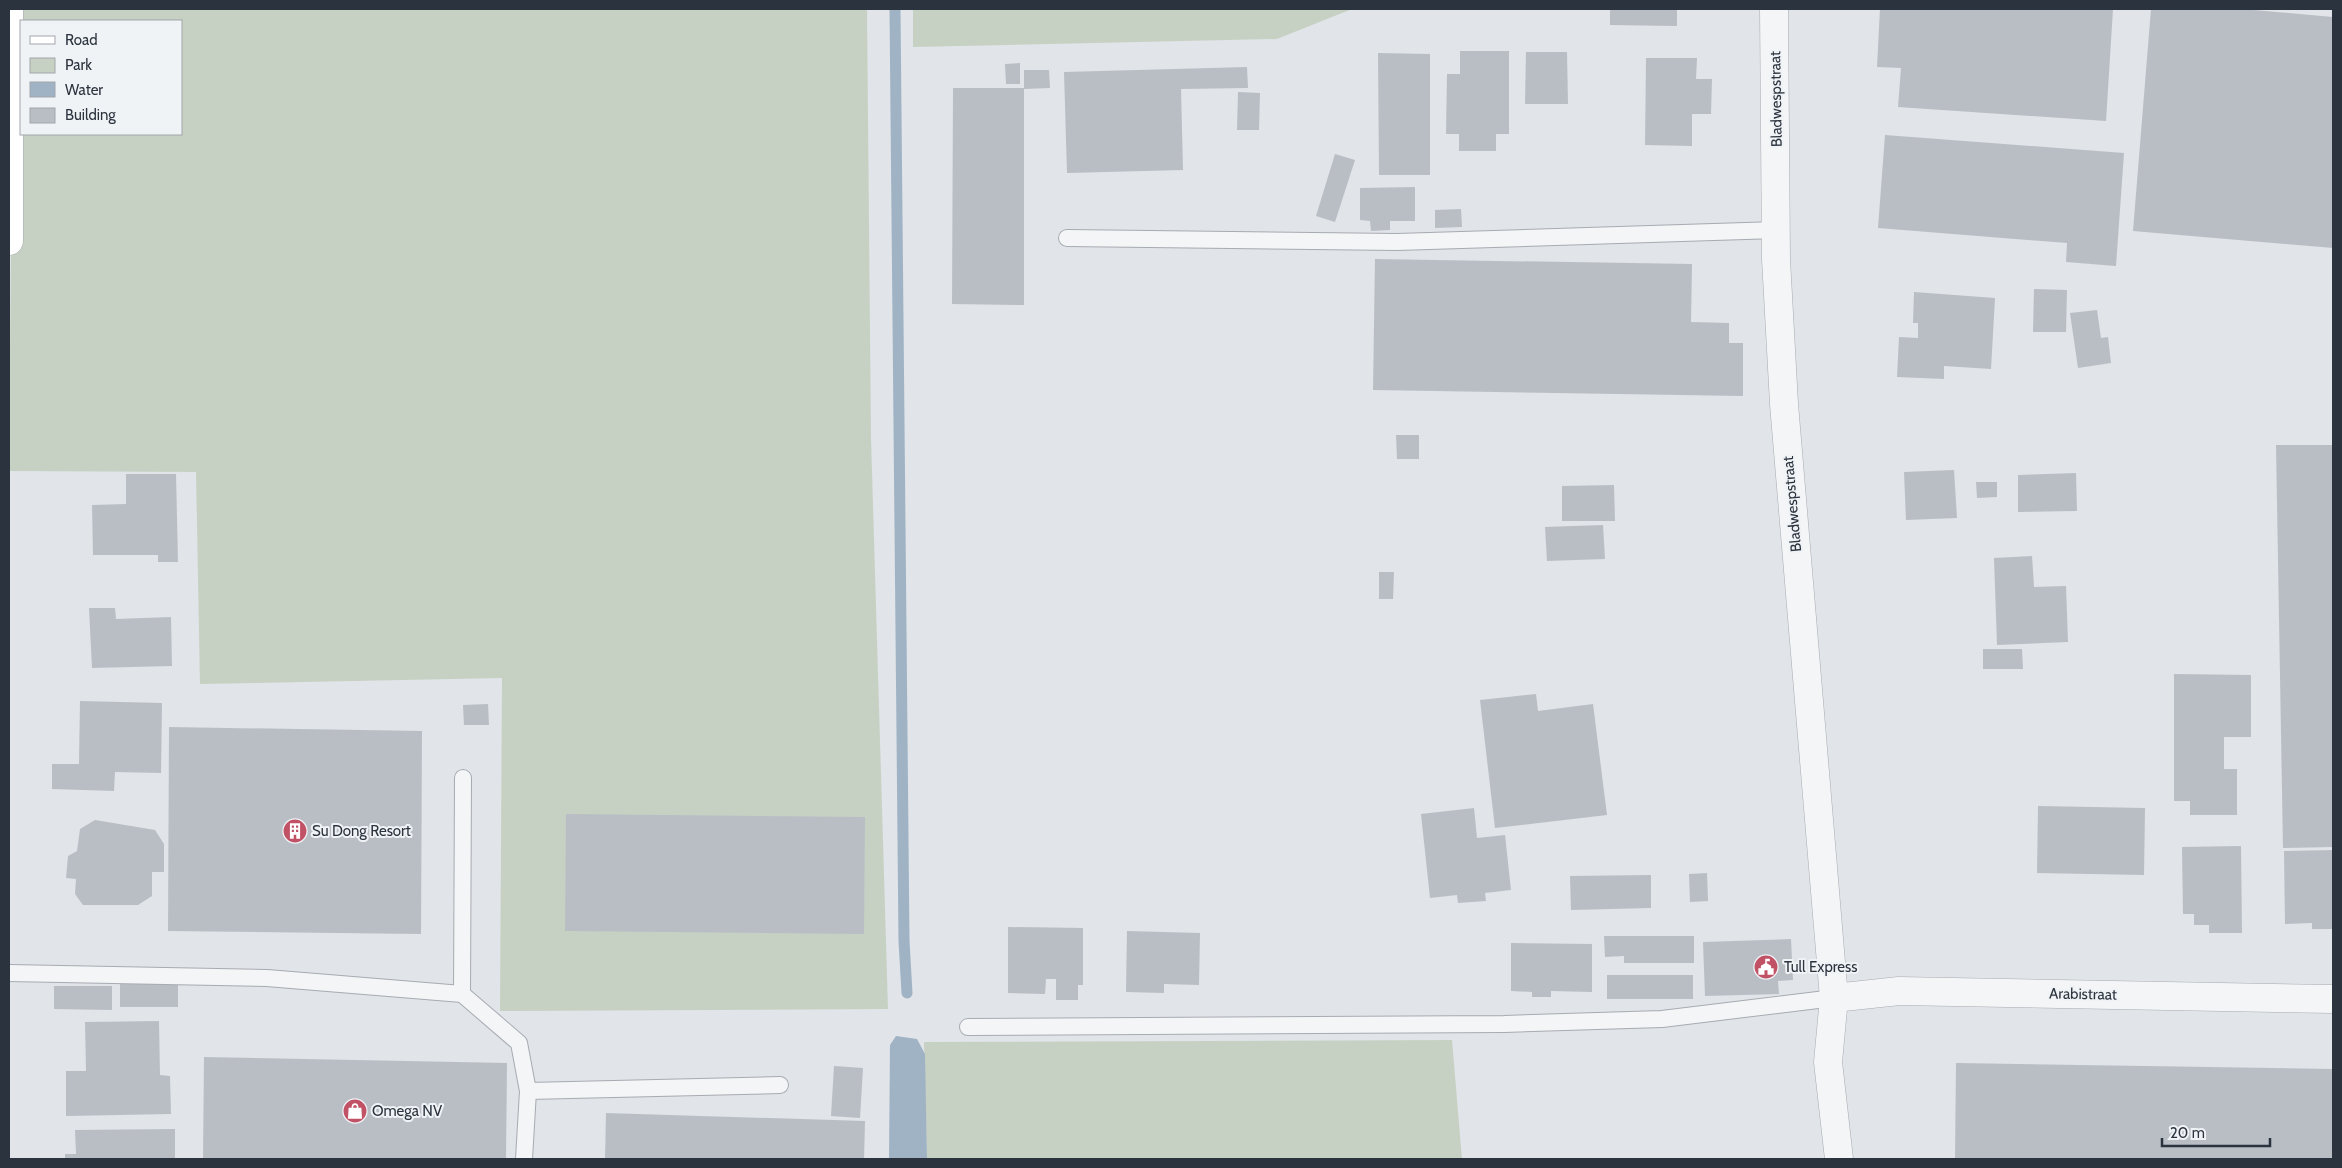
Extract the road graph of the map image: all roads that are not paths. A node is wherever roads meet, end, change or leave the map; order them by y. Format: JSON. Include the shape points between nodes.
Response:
{"nodes":[{"id":1,"x":9,"y":9,"type":"edge"},
{"id":2,"x":1774,"y":9,"type":"edge"},
{"id":3,"x":9,"y":202,"type":"edge"},
{"id":4,"x":1777,"y":230,"type":"junction"},
{"id":5,"x":1068,"y":238,"type":"dead end"},
{"id":6,"x":9,"y":241,"type":"edge"},
{"id":7,"x":463,"y":778,"type":"dead end"},
{"id":8,"x":9,"y":973,"type":"edge"},
{"id":9,"x":462,"y":994,"type":"junction"},
{"id":10,"x":1834,"y":998,"type":"junction"},
{"id":11,"x":2333,"y":999,"type":"edge"},
{"id":12,"x":968,"y":1027,"type":"dead end"},
{"id":13,"x":780,"y":1086,"type":"dead end"},
{"id":14,"x":528,"y":1091,"type":"junction"},
{"id":15,"x":524,"y":1159,"type":"edge"},
{"id":16,"x":1839,"y":1159,"type":"edge"}],
"edges":[{"from":1,"to":3,"type":"street"},
{"from":2,"to":4,"type":"street","name":"Bladwespstraat"},
{"from":3,"to":6,"type":"street"},
{"from":4,"to":5,"type":"lane","via":[[1397,242]]},
{"from":4,"to":10,"type":"street","name":"Bladwespstraat","via":[[1786,438]]},
{"from":7,"to":9,"type":"lane"},
{"from":8,"to":9,"type":"lane","via":[[267,978]]},
{"from":9,"to":14,"type":"lane","via":[[519,1043]]},
{"from":10,"to":11,"type":"street","name":"Arabistraat","via":[[1899,991]]},
{"from":10,"to":12,"type":"lane","via":[[1652,1019],[1504,1024]]},
{"from":10,"to":16,"type":"street","name":"Bladwespstraat","via":[[1828,1062]]},
{"from":13,"to":14,"type":"lane"},
{"from":14,"to":15,"type":"lane"}]}
